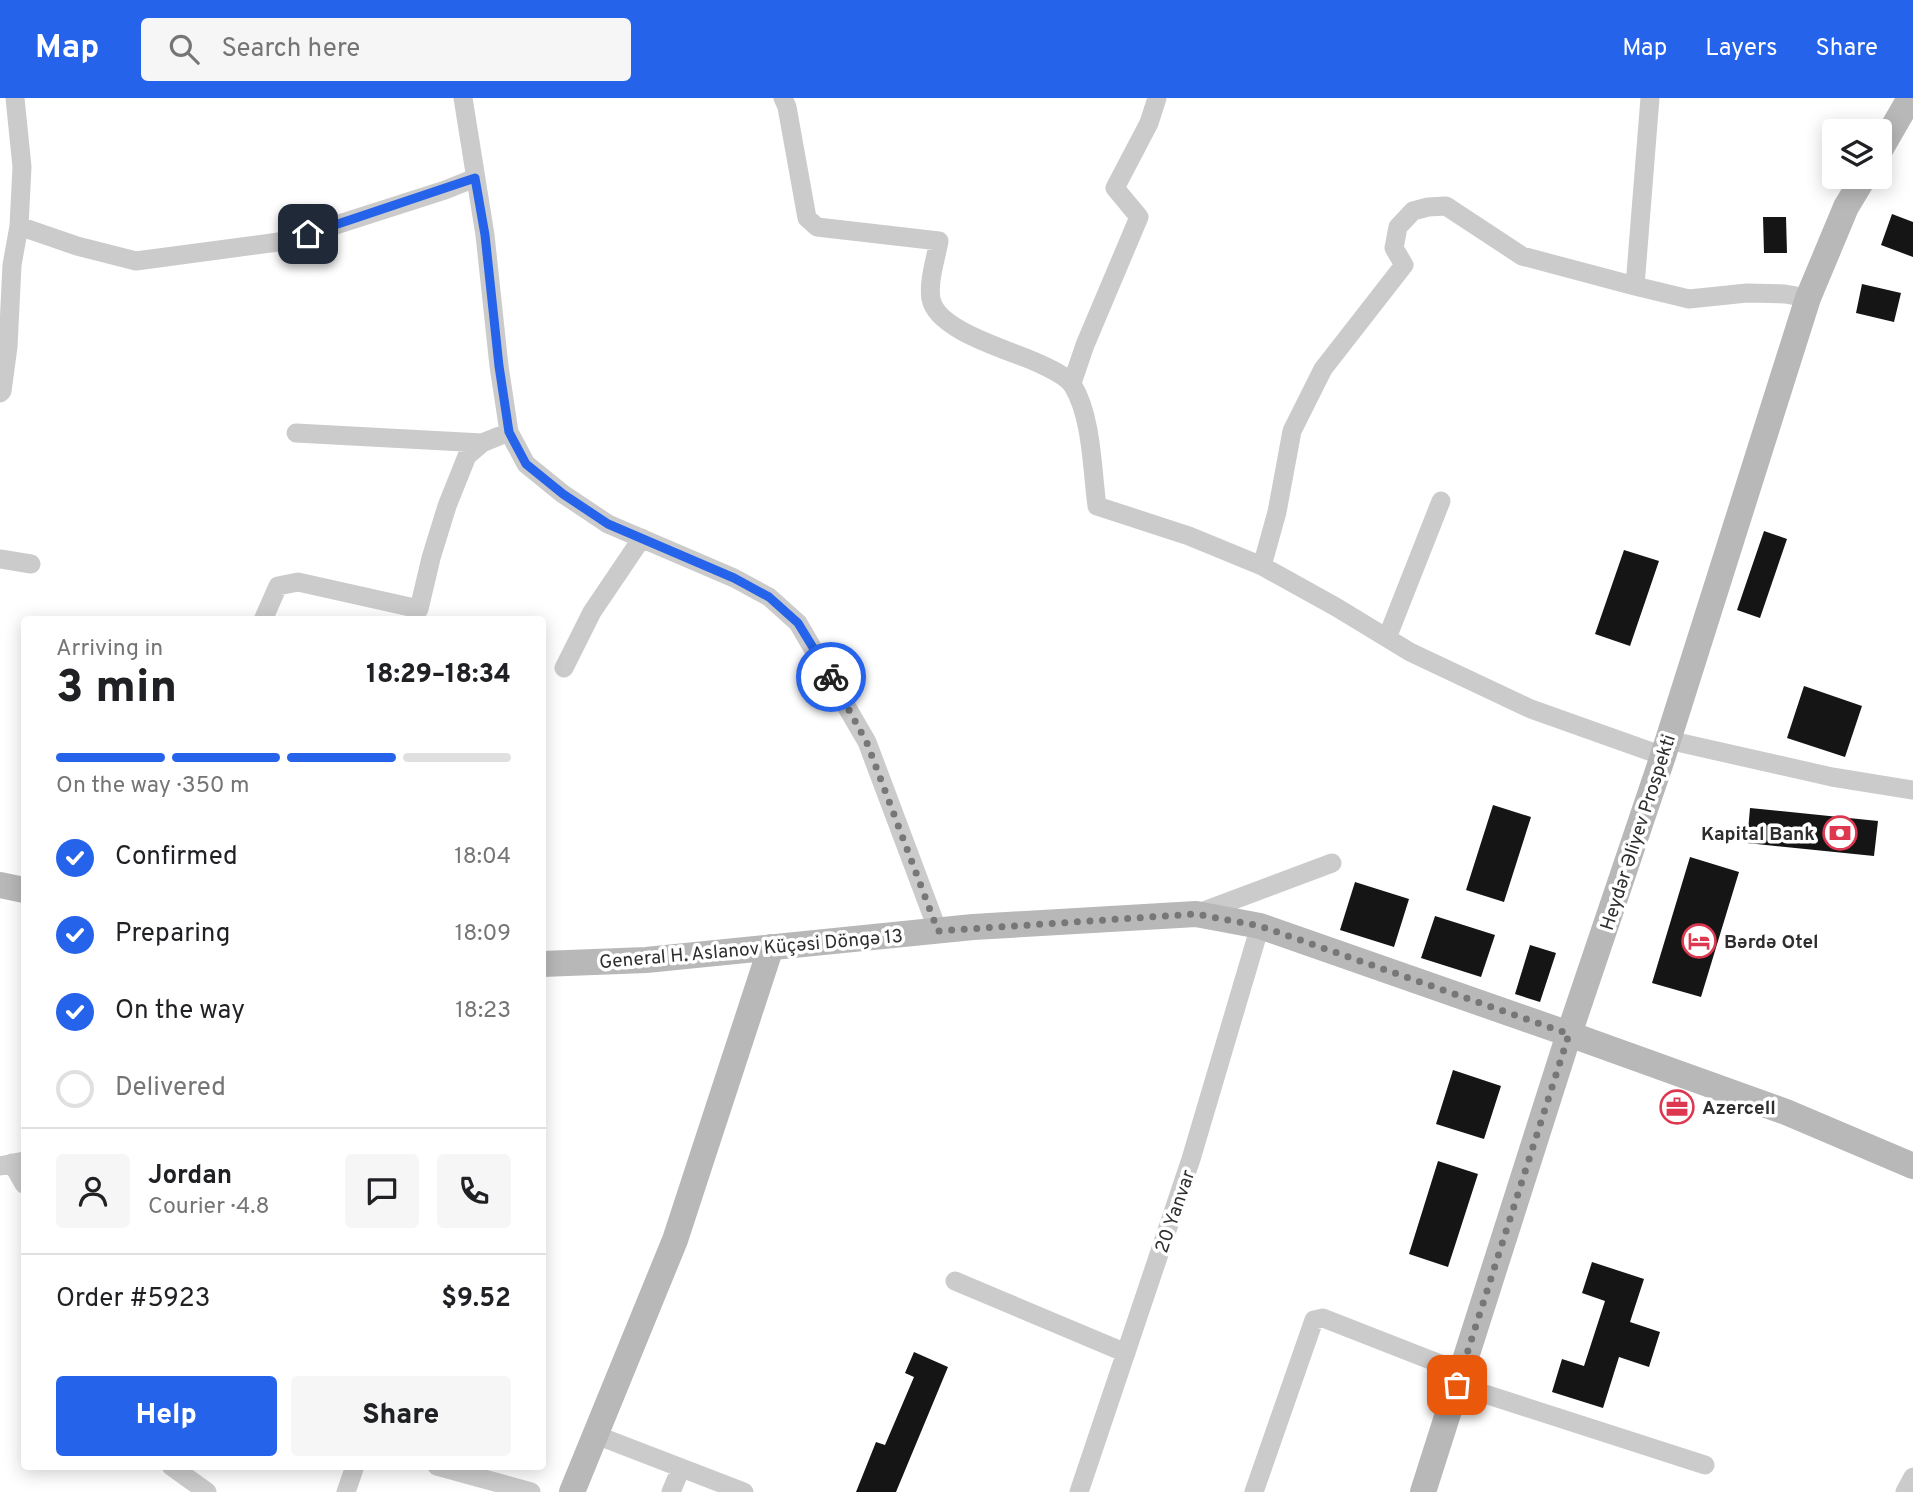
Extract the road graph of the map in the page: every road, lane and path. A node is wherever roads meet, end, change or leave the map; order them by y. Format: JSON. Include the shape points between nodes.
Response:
{"nodes":[{"id":1,"x":15,"y":98,"type":"edge"},
{"id":2,"x":463,"y":98,"type":"edge"},
{"id":3,"x":783,"y":98,"type":"edge"},
{"id":4,"x":1157,"y":98,"type":"edge"},
{"id":5,"x":1650,"y":98,"type":"edge"},
{"id":6,"x":1910,"y":98,"type":"edge"},
{"id":7,"x":1892,"y":129,"type":"edge"},
{"id":8,"x":475,"y":178,"type":"junction"},
{"id":9,"x":1857,"y":189,"type":"edge"},
{"id":10,"x":19,"y":226,"type":"junction"},
{"id":11,"x":1635,"y":286,"type":"junction"},
{"id":12,"x":1808,"y":298,"type":"junction"},
{"id":13,"x":1072,"y":383,"type":"junction"},
{"id":14,"x":0,"y":393,"type":"edge"},
{"id":15,"x":509,"y":432,"type":"junction"},
{"id":16,"x":296,"y":433,"type":"dead end"},
{"id":17,"x":482,"y":443,"type":"junction"},
{"id":18,"x":1441,"y":501,"type":"dead end"},
{"id":19,"x":642,"y":538,"type":"junction"},
{"id":20,"x":0,"y":559,"type":"edge"},
{"id":21,"x":31,"y":564,"type":"dead end"},
{"id":22,"x":1262,"y":566,"type":"junction"},
{"id":23,"x":265,"y":616,"type":"edge"},
{"id":24,"x":1387,"y":638,"type":"junction"},
{"id":25,"x":564,"y":668,"type":"dead end"},
{"id":26,"x":1666,"y":748,"type":"junction"},
{"id":27,"x":1913,"y":790,"type":"edge"},
{"id":28,"x":1332,"y":863,"type":"dead end"},
{"id":29,"x":0,"y":885,"type":"edge"},
{"id":30,"x":21,"y":889,"type":"edge"},
{"id":31,"x":1196,"y":914,"type":"junction"},
{"id":32,"x":1260,"y":926,"type":"junction"},
{"id":33,"x":938,"y":931,"type":"junction"},
{"id":34,"x":771,"y":947,"type":"junction"},
{"id":35,"x":546,"y":964,"type":"edge"},
{"id":36,"x":1569,"y":1034,"type":"junction"},
{"id":37,"x":1913,"y":1167,"type":"edge"},
{"id":38,"x":955,"y":1281,"type":"dead end"},
{"id":39,"x":1126,"y":1353,"type":"junction"},
{"id":40,"x":1459,"y":1378,"type":"junction"},
{"id":41,"x":596,"y":1435,"type":"junction"},
{"id":42,"x":1704,"y":1465,"type":"dead end"},
{"id":43,"x":681,"y":1468,"type":"junction"},
{"id":44,"x":176,"y":1470,"type":"edge"},
{"id":45,"x":354,"y":1470,"type":"edge"},
{"id":46,"x":451,"y":1470,"type":"edge"},
{"id":47,"x":1913,"y":1477,"type":"edge"},
{"id":48,"x":201,"y":1491,"type":"edge"},
{"id":49,"x":346,"y":1492,"type":"edge"},
{"id":50,"x":531,"y":1492,"type":"edge"},
{"id":51,"x":572,"y":1492,"type":"edge"},
{"id":52,"x":671,"y":1492,"type":"edge"},
{"id":53,"x":744,"y":1492,"type":"edge"},
{"id":54,"x":1079,"y":1492,"type":"edge"},
{"id":55,"x":1254,"y":1492,"type":"edge"},
{"id":56,"x":1423,"y":1492,"type":"edge"},
{"id":57,"x":1905,"y":1492,"type":"edge"}],
"edges":[{"from":1,"to":10,"type":"street","via":[[22,167]]},
{"from":2,"to":8,"type":"street"},
{"from":3,"to":13,"type":"street","via":[[807,218],[817,227],[939,240],[931,300],[940,317]]},
{"from":4,"to":13,"type":"street","via":[[1115,188],[1139,217]]},
{"from":5,"to":11,"type":"street"},
{"from":6,"to":7,"type":"main road"},
{"from":8,"to":10,"type":"street","via":[[286,241],[136,261]]},
{"from":8,"to":15,"type":"street"},
{"from":9,"to":12,"type":"main road","name":"Heydər Əliyev Prospekti"},
{"from":10,"to":14,"type":"street"},
{"from":11,"to":12,"type":"street","via":[[1689,299],[1747,293]]},
{"from":11,"to":22,"type":"street","via":[[1522,257],[1446,206],[1413,212],[1398,227],[1394,248],[1404,265],[1323,369],[1292,430]]},
{"from":12,"to":26,"type":"main road","name":"Heydər Əliyev Prospekti"},
{"from":13,"to":22,"type":"street","via":[[1082,403],[1097,506]]},
{"from":15,"to":17,"type":"street"},
{"from":15,"to":19,"type":"street","via":[[526,464],[563,494],[608,524]]},
{"from":16,"to":17,"type":"street"},
{"from":17,"to":23,"type":"street","via":[[467,456],[447,506],[419,609],[298,582],[278,586]]},
{"from":18,"to":24,"type":"street"},
{"from":19,"to":25,"type":"street","via":[[592,612]]},
{"from":19,"to":33,"type":"street","via":[[769,597],[798,623],[867,743]]},
{"from":20,"to":21,"type":"street"},
{"from":22,"to":24,"type":"street"},
{"from":24,"to":26,"type":"street","via":[[1531,709]]},
{"from":26,"to":27,"type":"street"},
{"from":26,"to":36,"type":"main road","name":"Heydər Əliyev Prospekti"},
{"from":28,"to":31,"type":"street"},
{"from":29,"to":30,"type":"main road"},
{"from":31,"to":32,"type":"main road","name":"General H. Aslanov Küçəsi Döngə 13"},
{"from":31,"to":33,"type":"main road","name":"General H. Aslanov Küçəsi Döngə 13"},
{"from":32,"to":36,"type":"main road","name":"General H. Aslanov Küçəsi Döngə 13"},
{"from":32,"to":39,"type":"street","name":"20 Yanvar","via":[[1191,1159]]},
{"from":33,"to":34,"type":"main road","name":"General H. Aslanov Küçəsi Döngə 13"},
{"from":34,"to":35,"type":"main road","name":"General H. Aslanov Küçəsi Döngə 13","via":[[646,960]]},
{"from":34,"to":41,"type":"main road","via":[[675,1240]]},
{"from":36,"to":37,"type":"main road","name":"General H. Aslanov Küçəsi Döngə 13","via":[[1786,1112]]},
{"from":36,"to":40,"type":"main road","name":"Heydər Əliyev Prospekti"},
{"from":38,"to":39,"type":"street"},
{"from":39,"to":54,"type":"street","name":"20 Yanvar"},
{"from":40,"to":42,"type":"street"},
{"from":40,"to":55,"type":"street","via":[[1323,1318],[1314,1320]]},
{"from":40,"to":56,"type":"main road","name":"Heydər Əliyev Prospekti"},
{"from":41,"to":43,"type":"street"},
{"from":41,"to":51,"type":"main road"},
{"from":43,"to":52,"type":"street"},
{"from":43,"to":53,"type":"street"},
{"from":44,"to":48,"type":"street"},
{"from":45,"to":49,"type":"street"},
{"from":46,"to":50,"type":"street"},
{"from":47,"to":57,"type":"street"}]}
